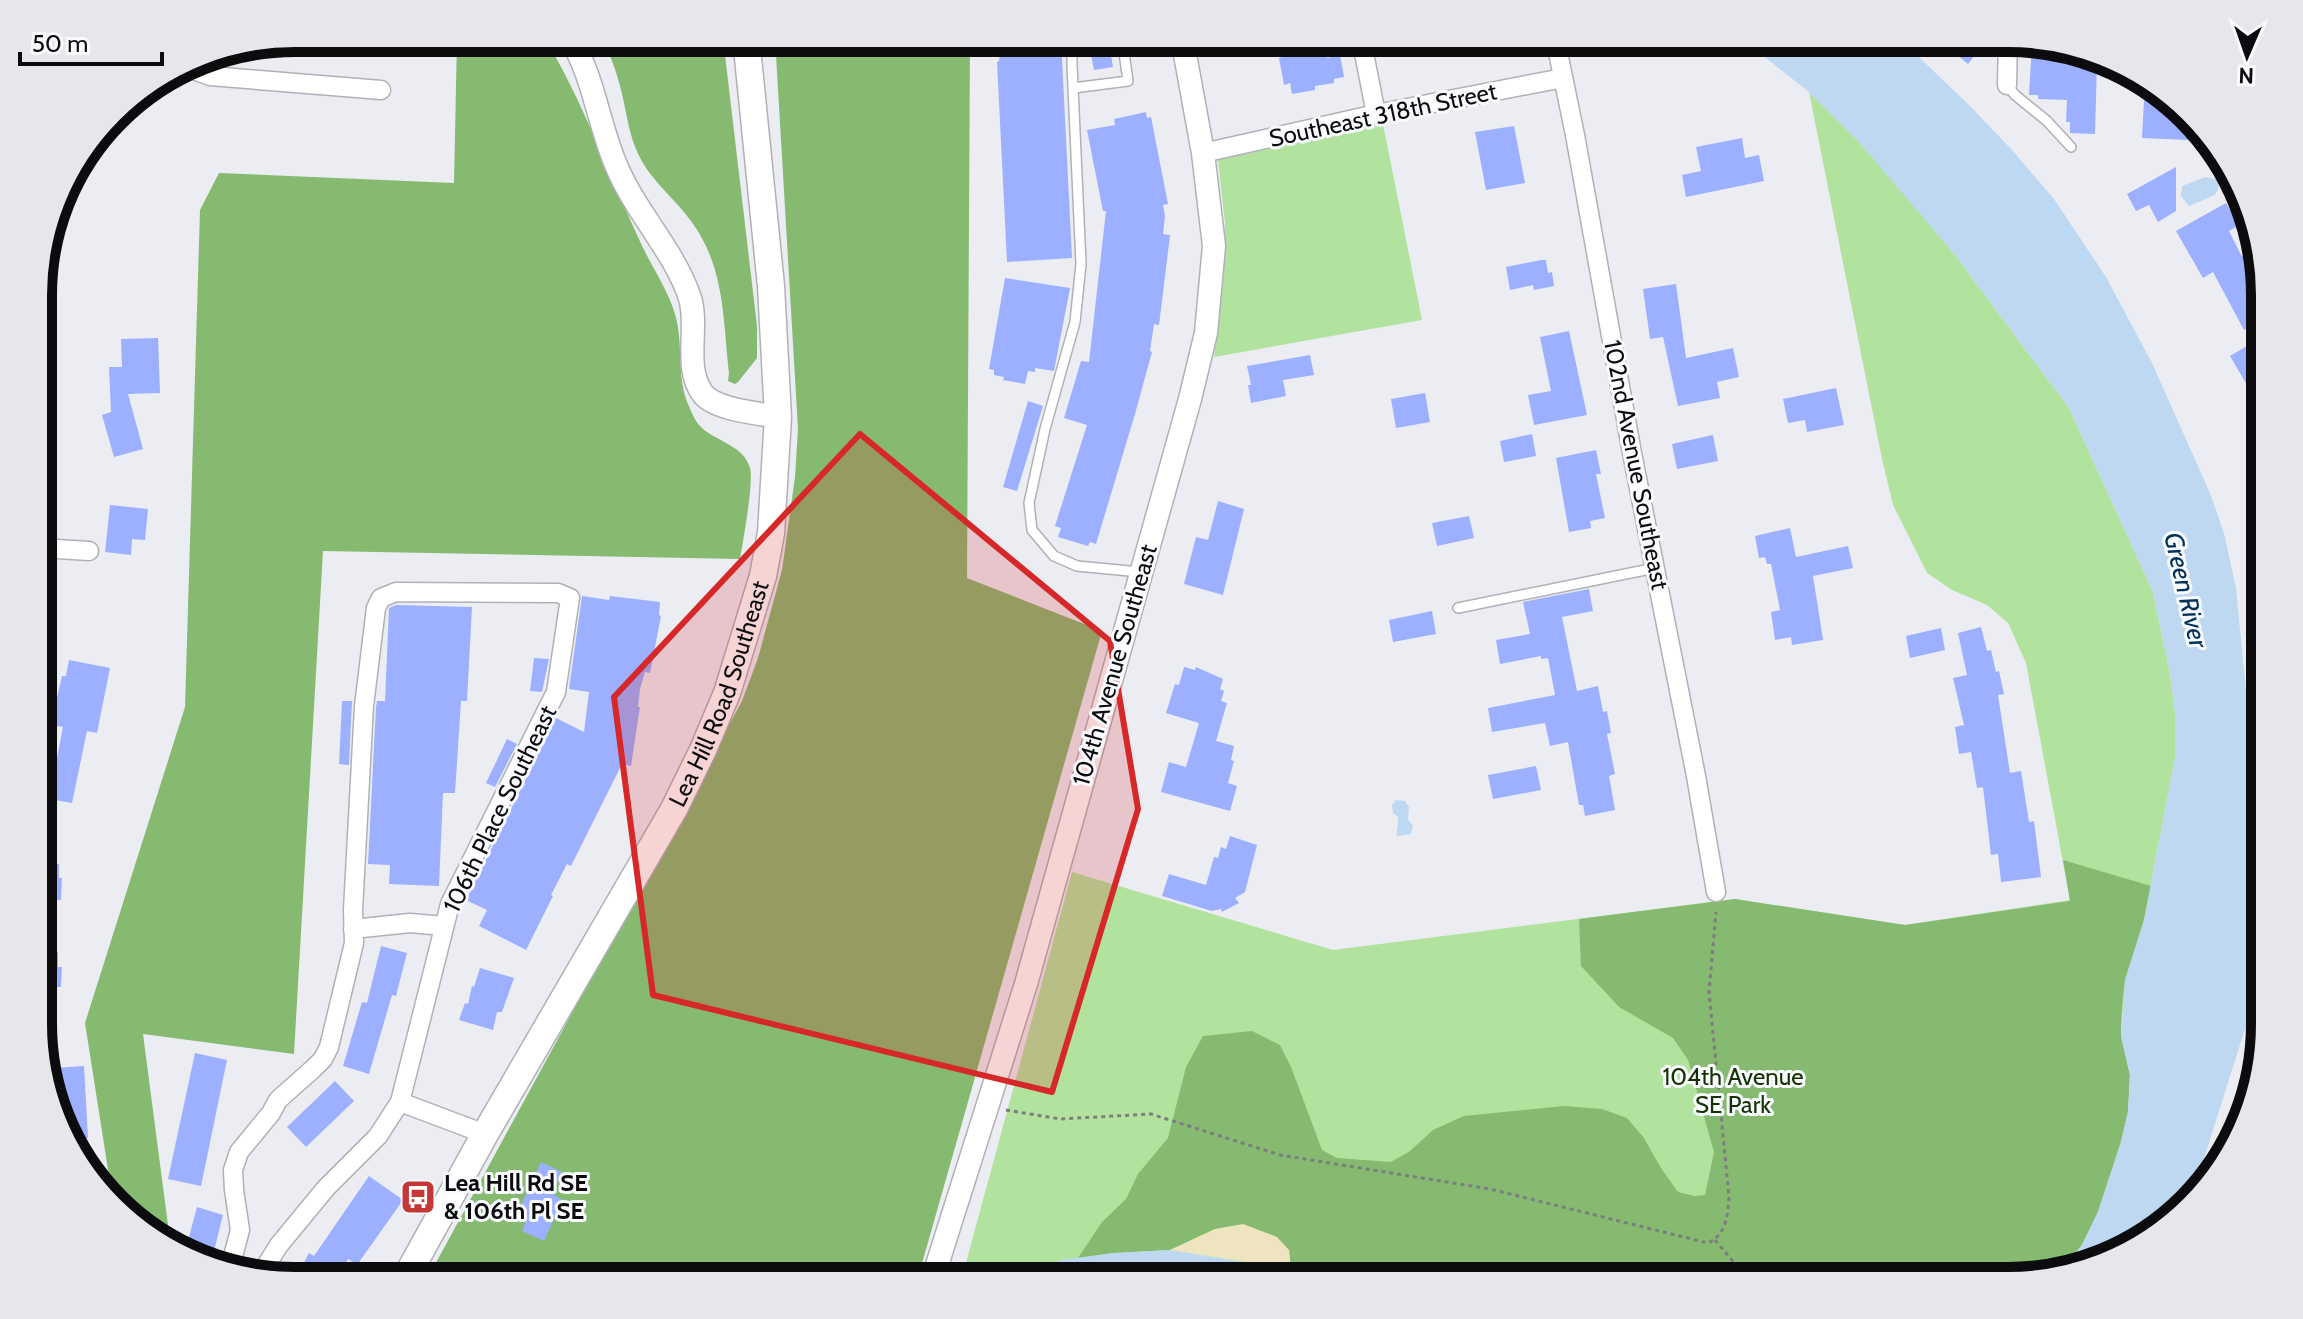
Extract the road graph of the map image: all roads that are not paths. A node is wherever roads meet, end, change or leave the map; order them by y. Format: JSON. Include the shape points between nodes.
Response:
{"nodes":[{"id":1,"x":576,"y":52,"type":"edge"},
{"id":2,"x":747,"y":52,"type":"edge"},
{"id":3,"x":1072,"y":52,"type":"edge"},
{"id":4,"x":1124,"y":52,"type":"edge"},
{"id":5,"x":1185,"y":52,"type":"edge"},
{"id":6,"x":1364,"y":52,"type":"edge"},
{"id":7,"x":1558,"y":52,"type":"edge"},
{"id":8,"x":2008,"y":52,"type":"edge"},
{"id":9,"x":199,"y":72,"type":"edge"},
{"id":10,"x":1563,"y":78,"type":"junction"},
{"id":11,"x":2007,"y":85,"type":"joint"},
{"id":12,"x":1073,"y":88,"type":"junction"},
{"id":13,"x":381,"y":90,"type":"dead end"},
{"id":14,"x":1376,"y":114,"type":"junction"},
{"id":15,"x":2071,"y":147,"type":"dead end"},
{"id":16,"x":1203,"y":153,"type":"junction"},
{"id":17,"x":778,"y":417,"type":"junction"},
{"id":18,"x":52,"y":549,"type":"edge"},
{"id":19,"x":89,"y":551,"type":"dead end"},
{"id":20,"x":1655,"y":568,"type":"junction"},
{"id":21,"x":1141,"y":572,"type":"junction"},
{"id":22,"x":1458,"y":608,"type":"dead end"},
{"id":23,"x":1716,"y":892,"type":"road end"},
{"id":24,"x":444,"y":926,"type":"junction"},
{"id":25,"x":353,"y":929,"type":"junction"},
{"id":26,"x":400,"y":1102,"type":"junction"},
{"id":27,"x":485,"y":1134,"type":"junction"},
{"id":28,"x":232,"y":1259,"type":"edge"},
{"id":29,"x":266,"y":1265,"type":"edge"},
{"id":30,"x":412,"y":1267,"type":"edge"},
{"id":31,"x":937,"y":1267,"type":"edge"}],
"edges":[{"from":1,"to":17,"type":"street","via":[[616,166],[690,300],[698,385],[716,404]]},
{"from":2,"to":17,"type":"main road","name":"Lea Hill Road Southeast"},
{"from":3,"to":12,"type":"lane"},
{"from":4,"to":12,"type":"lane","via":[[1128,81]]},
{"from":5,"to":16,"type":"street","name":"104th Avenue Southeast"},
{"from":6,"to":14,"type":"street"},
{"from":7,"to":10,"type":"street","name":"102nd Avenue Southeast"},
{"from":8,"to":11,"type":"street"},
{"from":9,"to":13,"type":"street"},
{"from":10,"to":14,"type":"street","name":"Southeast 318th Street"},
{"from":10,"to":20,"type":"street","name":"102nd Avenue Southeast"},
{"from":11,"to":15,"type":"lane"},
{"from":12,"to":21,"type":"lane","via":[[1081,264],[1075,322],[1029,503],[1032,530],[1054,556],[1077,566]]},
{"from":14,"to":16,"type":"street","name":"Southeast 318th Street"},
{"from":16,"to":21,"type":"street","name":"104th Avenue Southeast","via":[[1214,246],[1206,333]]},
{"from":17,"to":27,"type":"main road","name":"Lea Hill Road Southeast","via":[[771,533],[727,693],[674,809]]},
{"from":18,"to":19,"type":"street"},
{"from":20,"to":22,"type":"lane"},
{"from":20,"to":23,"type":"street","name":"102nd Avenue Southeast"},
{"from":21,"to":31,"type":"street","name":"104th Avenue Southeast","via":[[1026,984]]},
{"from":24,"to":25,"type":"street","name":"106th Place Southeast","via":[[410,923]]},
{"from":24,"to":25,"type":"street","name":"106th Place Southeast","via":[[450,904],[556,692],[570,598],[558,593],[396,592],[381,598],[364,706]]},
{"from":24,"to":26,"type":"street","name":"106th Place Southeast"},
{"from":25,"to":28,"type":"street","via":[[354,943],[323,1059],[278,1100],[239,1152],[233,1170],[240,1230]]},
{"from":26,"to":27,"type":"street"},
{"from":26,"to":29,"type":"street","name":"106th Place Southeast","via":[[378,1136],[326,1188]]},
{"from":27,"to":30,"type":"main road","name":"Lea Hill Road Southeast"}]}
